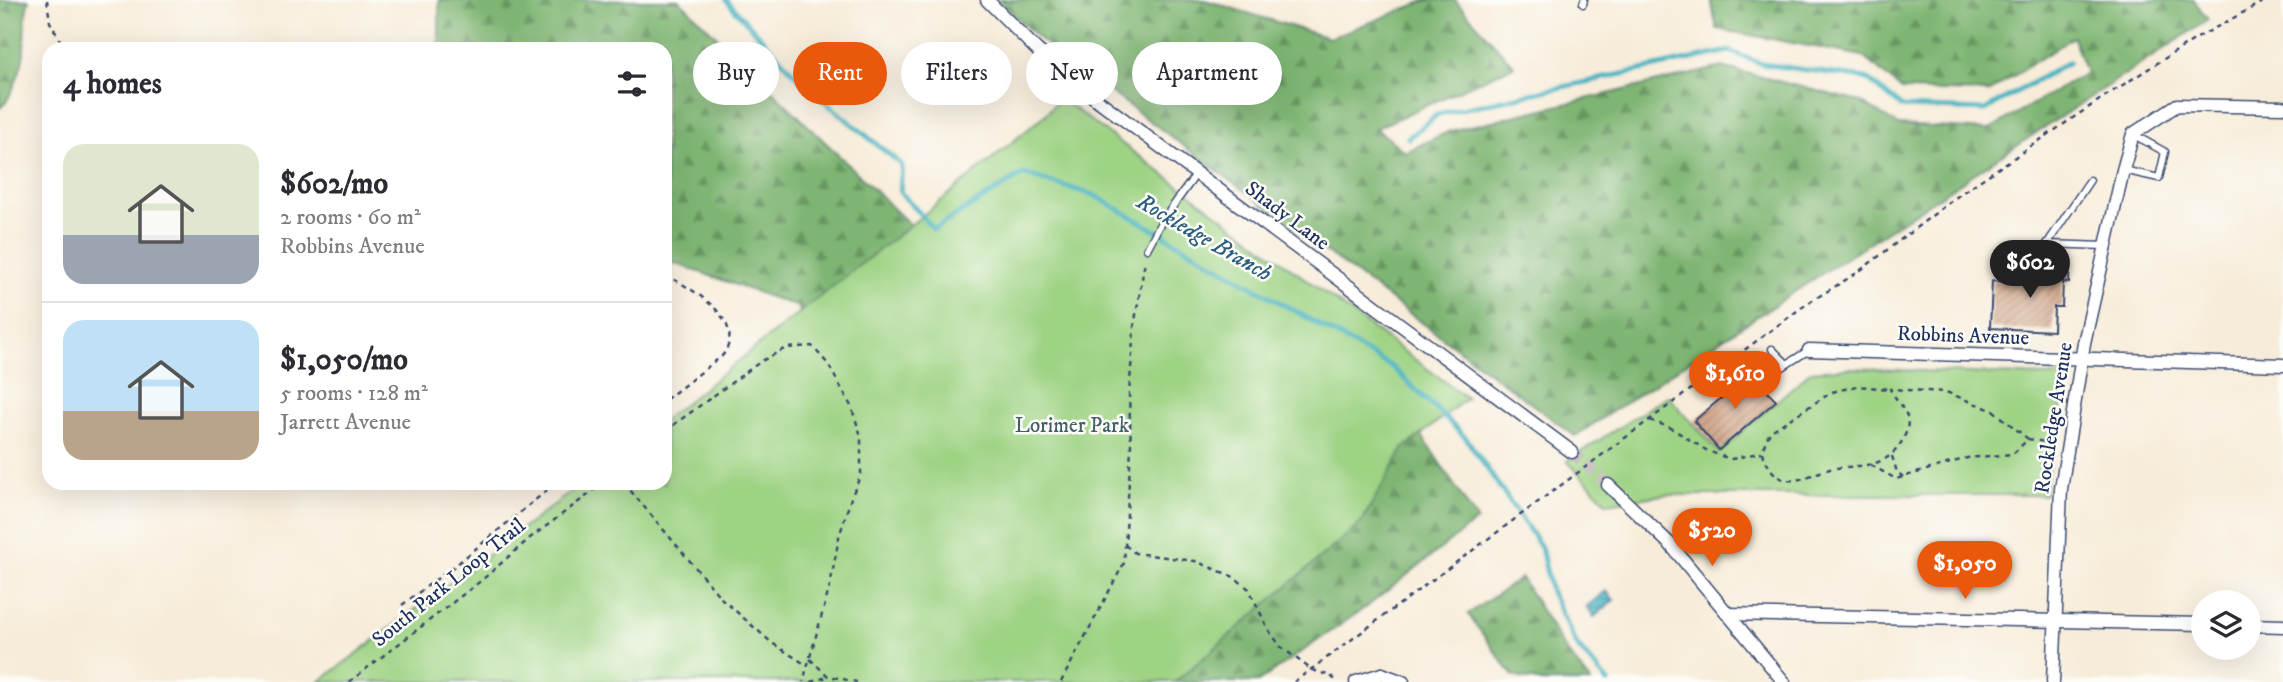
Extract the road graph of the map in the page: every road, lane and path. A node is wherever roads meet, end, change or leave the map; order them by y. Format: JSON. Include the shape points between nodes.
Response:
{"nodes":[{"id":1,"x":47,"y":0,"type":"edge"},
{"id":2,"x":987,"y":0,"type":"edge"},
{"id":3,"x":2266,"y":0,"type":"edge"},
{"id":4,"x":61,"y":42,"type":"edge"},
{"id":5,"x":2283,"y":107,"type":"edge"},
{"id":6,"x":2133,"y":134,"type":"junction"},
{"id":7,"x":2123,"y":170,"type":"junction"},
{"id":8,"x":1197,"y":173,"type":"junction"},
{"id":9,"x":2090,"y":180,"type":"dead end"},
{"id":10,"x":2047,"y":244,"type":"junction"},
{"id":11,"x":2105,"y":246,"type":"junction"},
{"id":12,"x":1147,"y":248,"type":"joint"},
{"id":13,"x":2026,"y":270,"type":"dead end"},
{"id":14,"x":672,"y":279,"type":"edge"},
{"id":15,"x":1773,"y":349,"type":"dead end"},
{"id":16,"x":1809,"y":349,"type":"joint"},
{"id":17,"x":2082,"y":360,"type":"junction"},
{"id":18,"x":1787,"y":364,"type":"junction"},
{"id":19,"x":2283,"y":365,"type":"edge"},
{"id":20,"x":1767,"y":377,"type":"dead end"},
{"id":21,"x":1891,"y":389,"type":"junction"},
{"id":22,"x":672,"y":395,"type":"edge"},
{"id":23,"x":1650,"y":420,"type":"junction"},
{"id":24,"x":672,"y":426,"type":"edge"},
{"id":25,"x":2028,"y":439,"type":"junction"},
{"id":26,"x":2068,"y":446,"type":"junction"},
{"id":27,"x":1572,"y":452,"type":"tunnel mouth"},
{"id":28,"x":1763,"y":452,"type":"junction"},
{"id":29,"x":1892,"y":455,"type":"junction"},
{"id":30,"x":1871,"y":465,"type":"junction"},
{"id":31,"x":1903,"y":477,"type":"junction"},
{"id":32,"x":1608,"y":485,"type":"tunnel mouth"},
{"id":33,"x":547,"y":490,"type":"edge"},
{"id":34,"x":594,"y":490,"type":"edge"},
{"id":35,"x":630,"y":490,"type":"edge"},
{"id":36,"x":1125,"y":545,"type":"junction"},
{"id":37,"x":402,"y":605,"type":"dead end"},
{"id":38,"x":1727,"y":614,"type":"junction"},
{"id":39,"x":2054,"y":620,"type":"junction"},
{"id":40,"x":2191,"y":624,"type":"edge"},
{"id":41,"x":2261,"y":625,"type":"edge"},
{"id":42,"x":2283,"y":626,"type":"edge"},
{"id":43,"x":810,"y":659,"type":"junction"},
{"id":44,"x":808,"y":666,"type":"junction"},
{"id":45,"x":1312,"y":670,"type":"junction"},
{"id":46,"x":828,"y":676,"type":"junction"},
{"id":47,"x":1382,"y":678,"type":"edge"},
{"id":48,"x":349,"y":682,"type":"edge"},
{"id":49,"x":803,"y":682,"type":"edge"},
{"id":50,"x":811,"y":682,"type":"edge"},
{"id":51,"x":857,"y":682,"type":"edge"},
{"id":52,"x":1061,"y":682,"type":"edge"},
{"id":53,"x":1294,"y":682,"type":"edge"},
{"id":54,"x":1337,"y":682,"type":"edge"},
{"id":55,"x":1356,"y":682,"type":"edge"},
{"id":56,"x":1403,"y":682,"type":"edge"},
{"id":57,"x":1784,"y":682,"type":"edge"},
{"id":58,"x":2053,"y":682,"type":"edge"}],
"edges":[{"from":1,"to":4,"type":"path","via":[[50,22]]},
{"from":2,"to":8,"type":"street","name":"Shady Lane","via":[[1080,87]]},
{"from":3,"to":23,"type":"path","via":[[2169,55],[1985,177]]},
{"from":5,"to":6,"type":"street","via":[[2177,105]]},
{"from":6,"to":7,"type":"street","name":"Rockledge Avenue"},
{"from":6,"to":7,"type":"lane","via":[[2165,152],[2159,178]]},
{"from":7,"to":11,"type":"street","name":"Rockledge Avenue"},
{"from":8,"to":12,"type":"lane"},
{"from":8,"to":27,"type":"street","name":"Shady Lane"},
{"from":9,"to":10,"type":"lane"},
{"from":10,"to":11,"type":"lane"},
{"from":10,"to":13,"type":"lane"},
{"from":11,"to":17,"type":"street","name":"Rockledge Avenue"},
{"from":12,"to":36,"type":"path","via":[[1134,327]]},
{"from":14,"to":22,"type":"path","via":[[715,308],[729,328],[730,340],[722,356]]},
{"from":15,"to":18,"type":"lane"},
{"from":16,"to":17,"type":"street","name":"Robbins Avenue"},
{"from":16,"to":18,"type":"lane"},
{"from":17,"to":19,"type":"street","name":"Robbins Avenue"},
{"from":17,"to":26,"type":"street","name":"Rockledge Avenue"},
{"from":18,"to":20,"type":"lane"},
{"from":21,"to":25,"type":"path","via":[[1946,392],[1994,411]]},
{"from":21,"to":28,"type":"path","via":[[1857,386],[1832,392],[1771,431]]},
{"from":21,"to":29,"type":"path","via":[[1908,417],[1908,429]]},
{"from":23,"to":28,"type":"path","via":[[1721,456],[1732,459]]},
{"from":23,"to":45,"type":"path"},
{"from":24,"to":43,"type":"path","via":[[786,348],[811,346],[828,364],[861,436],[861,474],[839,537]]},
{"from":25,"to":26,"type":"path"},
{"from":25,"to":31,"type":"path","via":[[2013,454],[1967,458]]},
{"from":26,"to":39,"type":"street","name":"Rockledge Avenue","via":[[2061,489]]},
{"from":28,"to":30,"type":"path","via":[[1773,473],[1785,481],[1832,468]]},
{"from":29,"to":30,"type":"path"},
{"from":29,"to":31,"type":"path"},
{"from":30,"to":31,"type":"path","via":[[1896,479]]},
{"from":32,"to":38,"type":"street","via":[[1670,544]]},
{"from":33,"to":37,"type":"path"},
{"from":34,"to":48,"type":"path","name":"South Park Loop Trail"},
{"from":35,"to":44,"type":"path","via":[[722,599],[772,643]]},
{"from":36,"to":45,"type":"path","via":[[1135,553],[1195,561],[1234,577],[1249,589],[1281,647]]},
{"from":36,"to":52,"type":"path","via":[[1124,563]]},
{"from":38,"to":39,"type":"street"},
{"from":38,"to":57,"type":"street"},
{"from":39,"to":40,"type":"street"},
{"from":39,"to":58,"type":"street","name":"Rockledge Avenue"},
{"from":41,"to":42,"type":"street"},
{"from":43,"to":44,"type":"path"},
{"from":43,"to":46,"type":"path"},
{"from":44,"to":49,"type":"path"},
{"from":45,"to":53,"type":"path"},
{"from":45,"to":54,"type":"path"},
{"from":46,"to":50,"type":"path"},
{"from":46,"to":51,"type":"path"},
{"from":47,"to":55,"type":"street"},
{"from":47,"to":56,"type":"street"}]}
